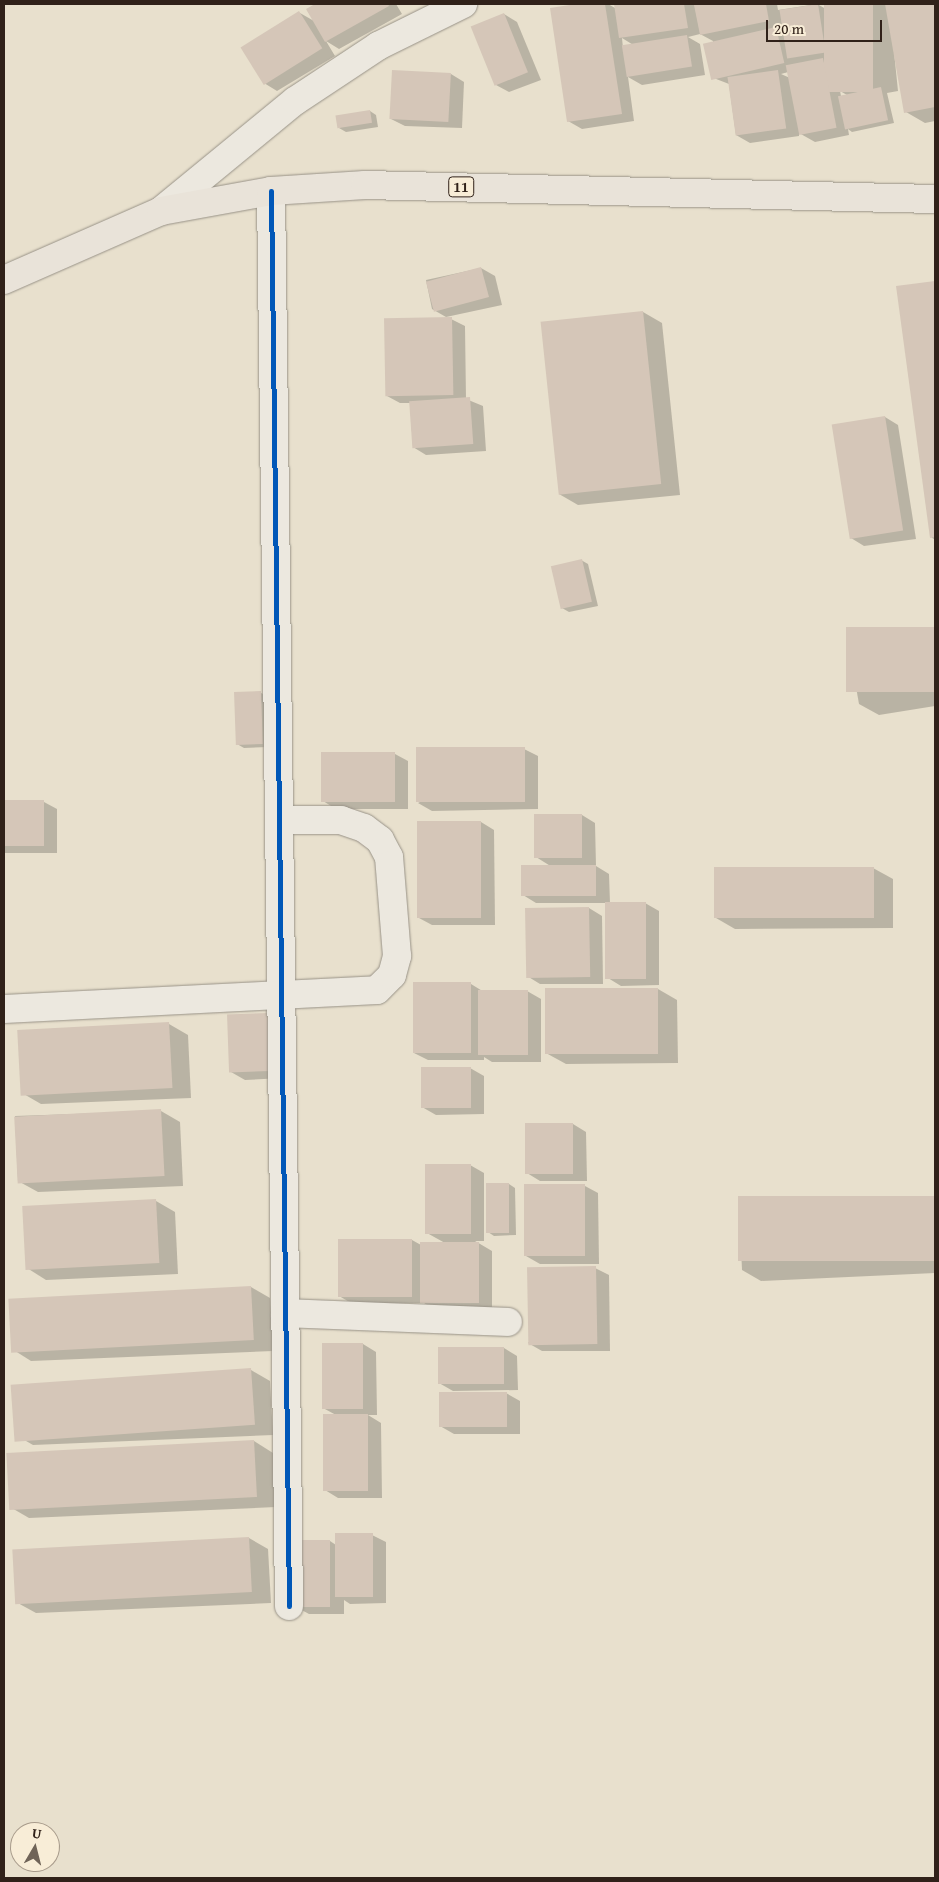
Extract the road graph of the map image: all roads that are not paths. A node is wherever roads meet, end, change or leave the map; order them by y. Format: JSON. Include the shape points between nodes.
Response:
{"nodes":[{"id":1,"x":464,"y":4,"type":"edge"},
{"id":2,"x":271,"y":191,"type":"junction"},
{"id":3,"x":935,"y":200,"type":"edge"},
{"id":4,"x":161,"y":211,"type":"junction"},
{"id":5,"x":4,"y":280,"type":"edge"},
{"id":6,"x":279,"y":820,"type":"junction"},
{"id":7,"x":281,"y":993,"type":"junction"},
{"id":8,"x":4,"y":1009,"type":"edge"},
{"id":9,"x":285,"y":1313,"type":"junction"},
{"id":10,"x":508,"y":1322,"type":"dead end"},
{"id":11,"x":289,"y":1606,"type":"dead end"}],
"edges":[{"from":1,"to":4,"type":"street","via":[[378,46],[295,101]]},
{"from":2,"to":3,"type":"highway","number":"11","via":[[365,185]]},
{"from":2,"to":4,"type":"highway","number":"11"},
{"from":2,"to":6,"type":"street"},
{"from":4,"to":5,"type":"highway","number":"11"},
{"from":6,"to":7,"type":"street"},
{"from":6,"to":7,"type":"street","via":[[341,820],[364,828],[380,840],[389,857],[397,956],[392,975],[377,990]]},
{"from":7,"to":8,"type":"street"},
{"from":7,"to":9,"type":"street"},
{"from":9,"to":10,"type":"street"},
{"from":9,"to":11,"type":"street"}]}
